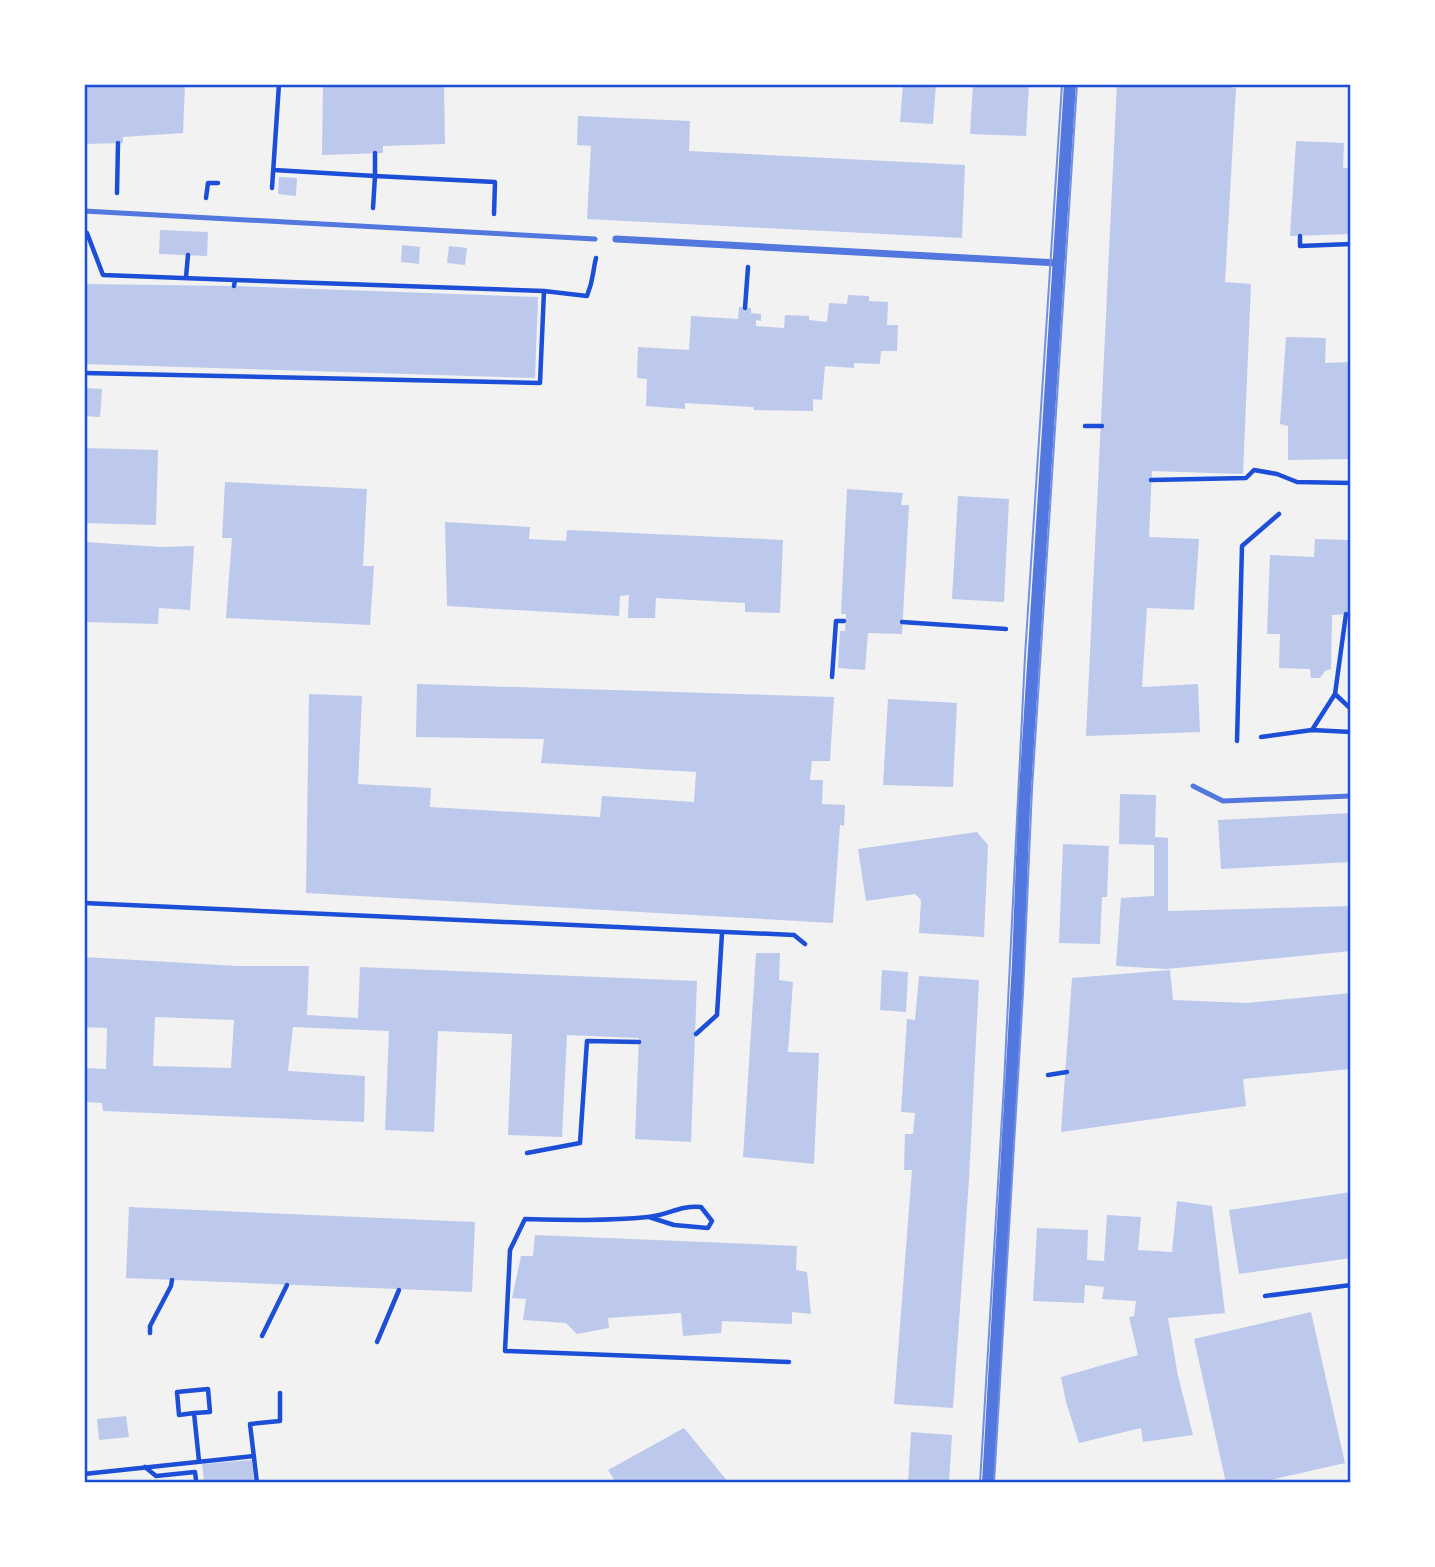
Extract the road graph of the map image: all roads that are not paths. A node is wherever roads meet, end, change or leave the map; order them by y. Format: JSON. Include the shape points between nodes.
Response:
{"nodes":[{"id":1,"x":1070,"y":84,"type":"edge"},
{"id":2,"x":84,"y":211,"type":"edge"},
{"id":3,"x":595,"y":239,"type":"dead end"},
{"id":4,"x":616,"y":239,"type":"dead end"},
{"id":5,"x":1059,"y":263,"type":"junction"},
{"id":6,"x":1193,"y":786,"type":"dead end"},
{"id":7,"x":1351,"y":796,"type":"edge"},
{"id":8,"x":988,"y":1483,"type":"edge"}],
"edges":[{"from":1,"to":5,"type":"street"},
{"from":2,"to":3,"type":"lane"},
{"from":4,"to":5,"type":"street"},
{"from":5,"to":8,"type":"street"},
{"from":6,"to":7,"type":"lane","via":[[1223,801]]}]}
